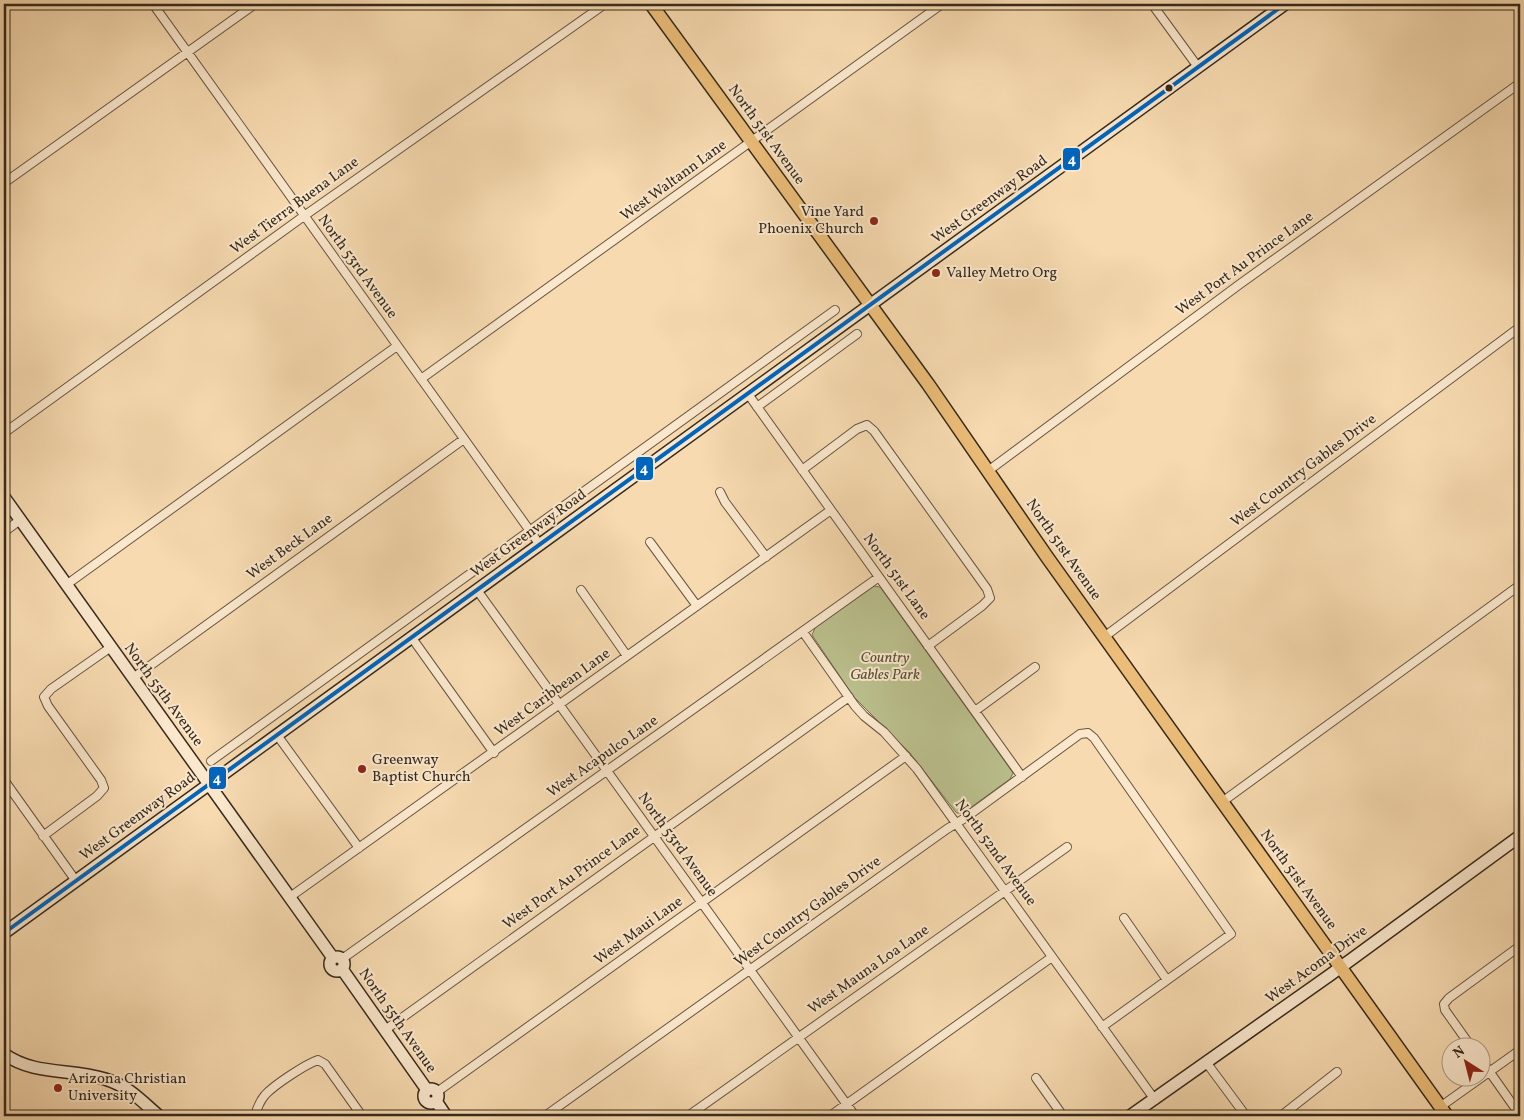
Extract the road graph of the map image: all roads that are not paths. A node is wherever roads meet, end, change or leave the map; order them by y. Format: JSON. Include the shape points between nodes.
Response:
{"nodes":[{"id":1,"x":153,"y":4,"type":"edge"},
{"id":2,"x":255,"y":4,"type":"edge"},
{"id":3,"x":605,"y":4,"type":"edge"},
{"id":4,"x":651,"y":4,"type":"edge"},
{"id":5,"x":942,"y":4,"type":"edge"},
{"id":6,"x":1152,"y":4,"type":"edge"},
{"id":7,"x":1285,"y":4,"type":"edge"},
{"id":8,"x":188,"y":52,"type":"junction"},
{"id":9,"x":1198,"y":67,"type":"junction"},
{"id":10,"x":1520,"y":83,"type":"edge"},
{"id":11,"x":751,"y":142,"type":"junction"},
{"id":12,"x":4,"y":183,"type":"edge"},
{"id":13,"x":304,"y":216,"type":"junction"},
{"id":14,"x":871,"y":305,"type":"junction"},
{"id":15,"x":834,"y":310,"type":"dead end"},
{"id":16,"x":1520,"y":327,"type":"edge"},
{"id":17,"x":857,"y":334,"type":"dead end"},
{"id":18,"x":398,"y":346,"type":"junction"},
{"id":19,"x":421,"y":379,"type":"junction"},
{"id":20,"x":748,"y":394,"type":"junction"},
{"id":21,"x":702,"y":406,"type":"junction"},
{"id":22,"x":757,"y":407,"type":"junction"},
{"id":23,"x":712,"y":420,"type":"junction"},
{"id":24,"x":4,"y":433,"type":"edge"},
{"id":25,"x":464,"y":439,"type":"junction"},
{"id":26,"x":802,"y":470,"type":"junction"},
{"id":27,"x":988,"y":471,"type":"junction"},
{"id":28,"x":720,"y":492,"type":"dead end"},
{"id":29,"x":4,"y":497,"type":"edge"},
{"id":30,"x":831,"y":510,"type":"junction"},
{"id":31,"x":20,"y":520,"type":"junction"},
{"id":32,"x":530,"y":531,"type":"junction"},
{"id":33,"x":4,"y":532,"type":"edge"},
{"id":34,"x":650,"y":542,"type":"dead end"},
{"id":35,"x":540,"y":545,"type":"junction"},
{"id":36,"x":766,"y":557,"type":"junction"},
{"id":37,"x":879,"y":576,"type":"junction"},
{"id":38,"x":66,"y":585,"type":"junction"},
{"id":39,"x":1520,"y":585,"type":"edge"},
{"id":40,"x":477,"y":590,"type":"junction"},
{"id":41,"x":581,"y":590,"type":"dead end"},
{"id":42,"x":697,"y":606,"type":"junction"},
{"id":43,"x":803,"y":632,"type":"junction"},
{"id":44,"x":1104,"y":637,"type":"junction"},
{"id":45,"x":412,"y":638,"type":"junction"},
{"id":46,"x":928,"y":646,"type":"junction"},
{"id":47,"x":111,"y":647,"type":"junction"},
{"id":48,"x":627,"y":656,"type":"junction"},
{"id":49,"x":353,"y":659,"type":"junction"},
{"id":50,"x":1035,"y":667,"type":"dead end"},
{"id":51,"x":363,"y":673,"type":"junction"},
{"id":52,"x":133,"y":678,"type":"junction"},
{"id":53,"x":849,"y":697,"type":"junction"},
{"id":54,"x":559,"y":704,"type":"junction"},
{"id":55,"x":975,"y":711,"type":"junction"},
{"id":56,"x":277,"y":735,"type":"junction"},
{"id":57,"x":494,"y":753,"type":"junction"},
{"id":58,"x":906,"y":756,"type":"junction"},
{"id":59,"x":211,"y":761,"type":"dead end"},
{"id":60,"x":607,"y":771,"type":"junction"},
{"id":61,"x":1022,"y":777,"type":"junction"},
{"id":62,"x":4,"y":780,"type":"edge"},
{"id":63,"x":209,"y":784,"type":"junction"},
{"id":64,"x":1222,"y":802,"type":"junction"},
{"id":65,"x":956,"y":823,"type":"junction"},
{"id":66,"x":43,"y":836,"type":"junction"},
{"id":67,"x":1520,"y":836,"type":"edge"},
{"id":68,"x":654,"y":837,"type":"junction"},
{"id":69,"x":1067,"y":847,"type":"dead end"},
{"id":70,"x":359,"y":848,"type":"junction"},
{"id":71,"x":76,"y":881,"type":"junction"},
{"id":72,"x":1006,"y":890,"type":"junction"},
{"id":73,"x":290,"y":897,"type":"junction"},
{"id":74,"x":702,"y":903,"type":"junction"},
{"id":75,"x":1124,"y":918,"type":"dead end"},
{"id":76,"x":4,"y":933,"type":"edge"},
{"id":77,"x":1520,"y":946,"type":"edge"},
{"id":78,"x":1052,"y":957,"type":"junction"},
{"id":79,"x":339,"y":962,"type":"junction"},
{"id":80,"x":1340,"y":967,"type":"junction"},
{"id":81,"x":750,"y":970,"type":"junction"},
{"id":82,"x":1167,"y":980,"type":"junction"},
{"id":83,"x":1102,"y":1027,"type":"junction"},
{"id":84,"x":384,"y":1030,"type":"junction"},
{"id":85,"x":798,"y":1037,"type":"junction"},
{"id":86,"x":1465,"y":1038,"type":"edge"},
{"id":87,"x":1520,"y":1050,"type":"edge"},
{"id":88,"x":4,"y":1054,"type":"edge"},
{"id":89,"x":1206,"y":1062,"type":"junction"},
{"id":90,"x":1492,"y":1070,"type":"edge"},
{"id":91,"x":1337,"y":1072,"type":"dead end"},
{"id":92,"x":1492,"y":1076,"type":"edge"},
{"id":93,"x":1036,"y":1078,"type":"dead end"},
{"id":94,"x":1471,"y":1088,"type":"edge"},
{"id":95,"x":433,"y":1094,"type":"junction"},
{"id":96,"x":1155,"y":1100,"type":"junction"},
{"id":97,"x":846,"y":1105,"type":"junction"},
{"id":98,"x":1443,"y":1112,"type":"edge"},
{"id":99,"x":554,"y":1114,"type":"edge"},
{"id":100,"x":1520,"y":1115,"type":"edge"},
{"id":101,"x":158,"y":1116,"type":"edge"},
{"id":102,"x":255,"y":1116,"type":"edge"},
{"id":103,"x":362,"y":1116,"type":"edge"},
{"id":104,"x":446,"y":1116,"type":"edge"},
{"id":105,"x":545,"y":1116,"type":"edge"},
{"id":106,"x":688,"y":1116,"type":"edge"},
{"id":107,"x":830,"y":1116,"type":"edge"},
{"id":108,"x":855,"y":1116,"type":"edge"},
{"id":109,"x":1063,"y":1116,"type":"edge"},
{"id":110,"x":1130,"y":1116,"type":"edge"},
{"id":111,"x":1246,"y":1116,"type":"edge"},
{"id":112,"x":1281,"y":1116,"type":"edge"}],
"edges":[{"from":1,"to":8,"type":"street","name":"North 53rd Avenue"},
{"from":2,"to":8,"type":"street"},
{"from":3,"to":13,"type":"street","name":"West Tierra Buena Lane"},
{"from":4,"to":11,"type":"main road","name":"North 51st Avenue"},
{"from":5,"to":11,"type":"street","name":"West Waltann Lane"},
{"from":6,"to":9,"type":"street"},
{"from":7,"to":9,"type":"main road","name":"West Greenway Road"},
{"from":8,"to":12,"type":"street"},
{"from":8,"to":13,"type":"street","name":"North 53rd Avenue"},
{"from":9,"to":14,"type":"main road","name":"West Greenway Road"},
{"from":10,"to":27,"type":"street","name":"West Port Au Prince Lane","via":[[1240,284]]},
{"from":11,"to":14,"type":"main road","name":"North 51st Avenue"},
{"from":11,"to":19,"type":"street","name":"West Waltann Lane"},
{"from":13,"to":18,"type":"street","name":"North 53rd Avenue"},
{"from":13,"to":24,"type":"street","name":"West Tierra Buena Lane"},
{"from":14,"to":20,"type":"main road","name":"West Greenway Road"},
{"from":14,"to":27,"type":"main road","name":"North 51st Avenue"},
{"from":15,"to":21,"type":"street","name":"West Greenway Road"},
{"from":16,"to":44,"type":"street","name":"West Country Gables Drive"},
{"from":17,"to":22,"type":"street"},
{"from":18,"to":19,"type":"street","name":"North 53rd Avenue"},
{"from":18,"to":38,"type":"street"},
{"from":19,"to":25,"type":"street","name":"North 53rd Avenue"},
{"from":20,"to":22,"type":"street","name":"North 51st Lane"},
{"from":20,"to":23,"type":"main road","name":"West Greenway Road"},
{"from":21,"to":23,"type":"street"},
{"from":21,"to":32,"type":"street","name":"West Greenway Road"},
{"from":22,"to":26,"type":"street","name":"North 51st Lane"},
{"from":23,"to":35,"type":"main road","name":"West Greenway Road"},
{"from":25,"to":32,"type":"street","name":"North 53rd Avenue"},
{"from":25,"to":52,"type":"street","name":"West Beck Lane"},
{"from":26,"to":30,"type":"street","name":"North 51st Lane"},
{"from":26,"to":46,"type":"street","via":[[857,429],[867,425],[874,431],[987,589],[990,598]]},
{"from":27,"to":44,"type":"main road","name":"North 51st Avenue"},
{"from":28,"to":36,"type":"street"},
{"from":29,"to":31,"type":"main road","name":"North 55th Avenue"},
{"from":30,"to":36,"type":"street","name":"West Caribbean Lane"},
{"from":30,"to":37,"type":"street","name":"North 51st Lane"},
{"from":31,"to":33,"type":"street"},
{"from":31,"to":38,"type":"main road","name":"North 55th Avenue"},
{"from":32,"to":35,"type":"street","name":"North 53rd Avenue"},
{"from":32,"to":49,"type":"street","name":"West Greenway Road"},
{"from":34,"to":42,"type":"street"},
{"from":35,"to":40,"type":"main road","name":"West Greenway Road"},
{"from":36,"to":42,"type":"street","name":"West Caribbean Lane"},
{"from":37,"to":43,"type":"street","name":"West Acapulco Lane"},
{"from":37,"to":46,"type":"street","name":"North 51st Lane"},
{"from":38,"to":47,"type":"main road","name":"North 55th Avenue"},
{"from":39,"to":64,"type":"street"},
{"from":40,"to":45,"type":"main road","name":"West Greenway Road"},
{"from":40,"to":54,"type":"street","name":"North 53rd Avenue"},
{"from":41,"to":48,"type":"street"},
{"from":42,"to":48,"type":"street","name":"West Caribbean Lane"},
{"from":43,"to":53,"type":"street","name":"North 52nd Avenue"},
{"from":43,"to":60,"type":"street","name":"West Acapulco Lane"},
{"from":44,"to":64,"type":"main road","name":"North 51st Avenue"},
{"from":45,"to":51,"type":"main road","name":"West Greenway Road"},
{"from":45,"to":57,"type":"street"},
{"from":46,"to":55,"type":"street","name":"North 51st Lane"},
{"from":47,"to":52,"type":"main road","name":"North 55th Avenue"},
{"from":47,"to":66,"type":"street","via":[[44,697],[104,788]]},
{"from":48,"to":54,"type":"street","name":"West Caribbean Lane"},
{"from":49,"to":51,"type":"street"},
{"from":49,"to":59,"type":"street","name":"West Greenway Road"},
{"from":50,"to":55,"type":"street"},
{"from":51,"to":56,"type":"main road","name":"West Greenway Road"},
{"from":52,"to":63,"type":"main road","name":"North 55th Avenue"},
{"from":53,"to":58,"type":"street","name":"North 52nd Avenue"},
{"from":53,"to":68,"type":"street","name":"West Port Au Prince Lane"},
{"from":54,"to":57,"type":"street","name":"West Caribbean Lane"},
{"from":54,"to":60,"type":"street","name":"North 53rd Avenue"},
{"from":55,"to":61,"type":"street","name":"North 51st Lane"},
{"from":56,"to":63,"type":"main road","name":"West Greenway Road"},
{"from":56,"to":70,"type":"street"},
{"from":57,"to":70,"type":"street","name":"West Caribbean Lane"},
{"from":58,"to":65,"type":"street","name":"North 52nd Avenue"},
{"from":58,"to":74,"type":"street","name":"West Maui Lane"},
{"from":60,"to":68,"type":"street","name":"North 53rd Avenue"},
{"from":60,"to":79,"type":"street","name":"West Acapulco Lane"},
{"from":61,"to":65,"type":"street","name":"West Country Gables Drive"},
{"from":61,"to":82,"type":"street","name":"West Country Gables Drive","via":[[1080,734],[1088,733],[1094,738],[1232,934]]},
{"from":62,"to":66,"type":"street"},
{"from":63,"to":71,"type":"main road","name":"West Greenway Road"},
{"from":63,"to":73,"type":"main road","name":"North 55th Avenue"},
{"from":64,"to":80,"type":"main road","name":"North 51st Avenue"},
{"from":65,"to":72,"type":"street","name":"North 52nd Avenue"},
{"from":65,"to":81,"type":"street","name":"West Country Gables Drive"},
{"from":66,"to":71,"type":"street"},
{"from":67,"to":80,"type":"main road","name":"West Acoma Drive"},
{"from":68,"to":74,"type":"street","name":"North 53rd Avenue"},
{"from":68,"to":84,"type":"street","name":"West Port Au Prince Lane"},
{"from":69,"to":72,"type":"street","name":"West Mauna Loa Lane"},
{"from":70,"to":73,"type":"street","name":"West Caribbean Lane"},
{"from":71,"to":76,"type":"main road","name":"West Greenway Road"},
{"from":72,"to":78,"type":"street","name":"North 52nd Avenue"},
{"from":72,"to":85,"type":"street","name":"West Mauna Loa Lane"},
{"from":73,"to":79,"type":"main road","name":"North 55th Avenue"},
{"from":74,"to":81,"type":"street","name":"North 53rd Avenue"},
{"from":74,"to":95,"type":"street","name":"West Maui Lane"},
{"from":75,"to":82,"type":"street"},
{"from":77,"to":86,"type":"street","via":[[1444,1004]]},
{"from":78,"to":83,"type":"street","name":"North 52nd Avenue"},
{"from":78,"to":97,"type":"street"},
{"from":79,"to":84,"type":"main road","name":"North 55th Avenue"},
{"from":80,"to":89,"type":"main road","name":"West Acoma Drive"},
{"from":80,"to":98,"type":"main road","name":"North 51st Avenue"},
{"from":81,"to":85,"type":"street","name":"North 53rd Avenue"},
{"from":81,"to":99,"type":"street","name":"West Country Gables Drive"},
{"from":82,"to":83,"type":"street"},
{"from":83,"to":96,"type":"street","name":"North 52nd Avenue"},
{"from":84,"to":95,"type":"main road","name":"North 55th Avenue"},
{"from":85,"to":97,"type":"street","name":"North 53rd Avenue"},
{"from":85,"to":106,"type":"street","name":"West Mauna Loa Lane"},
{"from":87,"to":90,"type":"street"},
{"from":88,"to":101,"type":"main road","via":[[32,1068],[106,1079],[135,1094]]},
{"from":89,"to":96,"type":"main road","name":"West Acoma Drive"},
{"from":89,"to":111,"type":"street"},
{"from":91,"to":112,"type":"street"},
{"from":92,"to":100,"type":"street"},
{"from":93,"to":109,"type":"street"},
{"from":94,"to":98,"type":"street"},
{"from":95,"to":104,"type":"main road","name":"North 55th Avenue"},
{"from":96,"to":110,"type":"main road","name":"West Acoma Drive"},
{"from":97,"to":107,"type":"street"},
{"from":97,"to":108,"type":"street","name":"North 53rd Avenue"},
{"from":99,"to":105,"type":"street","name":"West Country Gables Drive"},
{"from":102,"to":103,"type":"street","via":[[266,1094],[318,1060],[325,1064]]}]}
